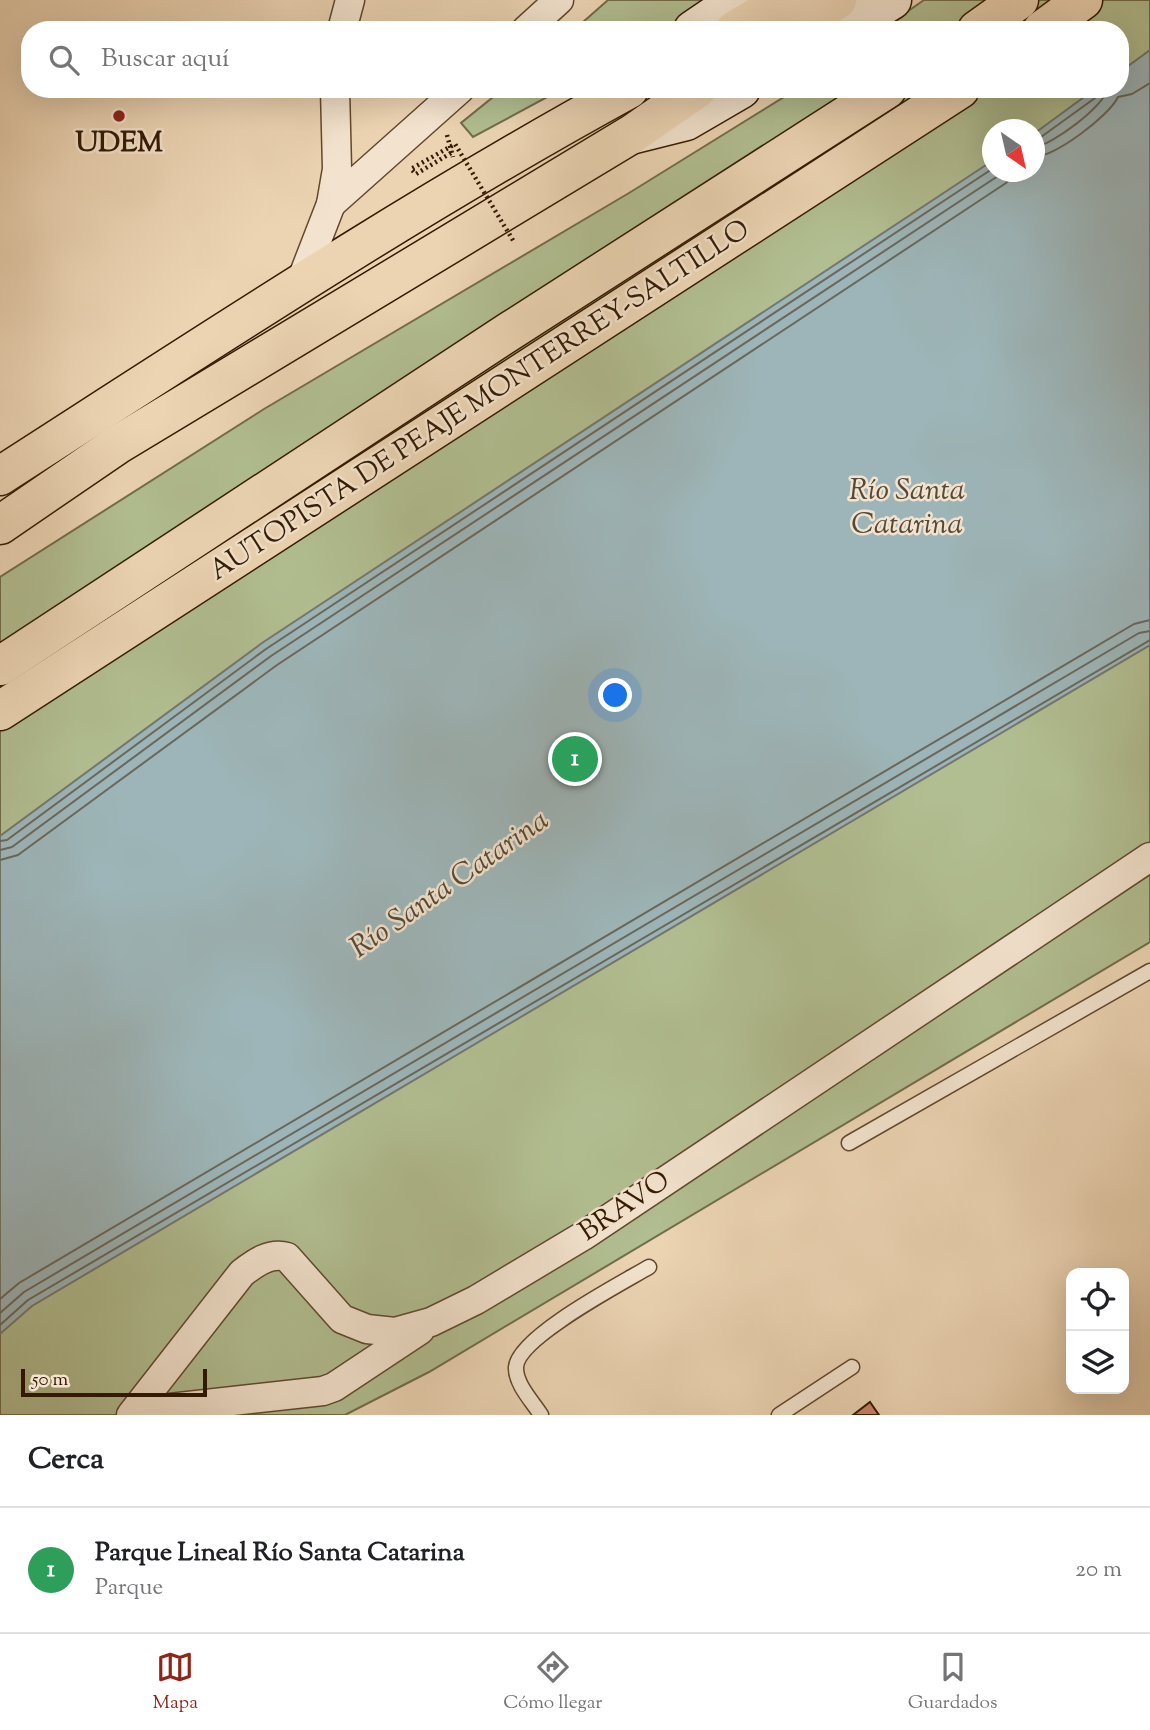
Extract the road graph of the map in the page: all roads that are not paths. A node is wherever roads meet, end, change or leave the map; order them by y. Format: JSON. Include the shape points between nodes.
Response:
{"nodes":[{"id":1,"x":350,"y":0,"type":"edge"},
{"id":2,"x":559,"y":0,"type":"edge"},
{"id":3,"x":737,"y":0,"type":"edge"},
{"id":4,"x":785,"y":0,"type":"edge"},
{"id":5,"x":837,"y":0,"type":"edge"},
{"id":6,"x":892,"y":0,"type":"edge"},
{"id":7,"x":1019,"y":0,"type":"edge"},
{"id":8,"x":1083,"y":0,"type":"edge"},
{"id":9,"x":344,"y":21,"type":"edge"},
{"id":10,"x":536,"y":21,"type":"edge"},
{"id":11,"x":706,"y":21,"type":"edge"},
{"id":12,"x":750,"y":21,"type":"edge"},
{"id":13,"x":804,"y":21,"type":"edge"},
{"id":14,"x":859,"y":21,"type":"edge"},
{"id":15,"x":989,"y":21,"type":"edge"},
{"id":16,"x":1054,"y":21,"type":"edge"},
{"id":17,"x":335,"y":98,"type":"edge"},
{"id":18,"x":450,"y":98,"type":"edge"},
{"id":19,"x":610,"y":98,"type":"edge"},
{"id":20,"x":684,"y":98,"type":"edge"},
{"id":21,"x":726,"y":98,"type":"edge"},
{"id":22,"x":873,"y":98,"type":"edge"},
{"id":23,"x":946,"y":98,"type":"edge"},
{"id":24,"x":632,"y":134,"type":"junction"},
{"id":25,"x":331,"y":204,"type":"junction"},
{"id":26,"x":300,"y":284,"type":"junction"},
{"id":27,"x":0,"y":476,"type":"edge"},
{"id":28,"x":0,"y":525,"type":"edge"},
{"id":29,"x":0,"y":666,"type":"edge"},
{"id":30,"x":0,"y":711,"type":"edge"},
{"id":31,"x":1150,"y":857,"type":"edge"},
{"id":32,"x":1150,"y":971,"type":"edge"},
{"id":33,"x":849,"y":1143,"type":"dead end"},
{"id":34,"x":649,"y":1266,"type":"dead end"},
{"id":35,"x":431,"y":1322,"type":"junction"},
{"id":36,"x":852,"y":1367,"type":"dead end"},
{"id":37,"x":132,"y":1413,"type":"edge"},
{"id":38,"x":541,"y":1415,"type":"edge"},
{"id":39,"x":779,"y":1415,"type":"edge"}],
"edges":[{"from":1,"to":9,"type":"street"},
{"from":2,"to":10,"type":"street"},
{"from":3,"to":11,"type":"main road"},
{"from":4,"to":12,"type":"main road"},
{"from":5,"to":13,"type":"main road"},
{"from":6,"to":14,"type":"main road"},
{"from":7,"to":15,"type":"main road"},
{"from":8,"to":16,"type":"main road"},
{"from":17,"to":25,"type":"street","via":[[337,169]]},
{"from":18,"to":25,"type":"street"},
{"from":19,"to":26,"type":"main road"},
{"from":20,"to":24,"type":"main road"},
{"from":21,"to":24,"type":"main road","via":[[686,121]]},
{"from":22,"to":29,"type":"main road","name":"AUTOPISTA DE PEAJE MONTERREY-SALTILLO"},
{"from":23,"to":30,"type":"main road","name":"AUTOPISTA DE PEAJE MONTERREY-SALTILLO"},
{"from":24,"to":28,"type":"main road","via":[[117,444]]},
{"from":25,"to":26,"type":"street"},
{"from":26,"to":27,"type":"main road"},
{"from":31,"to":35,"type":"street","name":"BRAVO","via":[[583,1236]]},
{"from":32,"to":33,"type":"lane"},
{"from":34,"to":38,"type":"lane","via":[[540,1335],[524,1350],[516,1364],[517,1376]]},
{"from":35,"to":37,"type":"street","via":[[323,1391]]},
{"from":35,"to":37,"type":"street","name":"BRAVO","via":[[395,1332],[367,1329],[342,1319],[287,1257],[268,1257],[242,1273]]},
{"from":36,"to":39,"type":"lane"}]}
